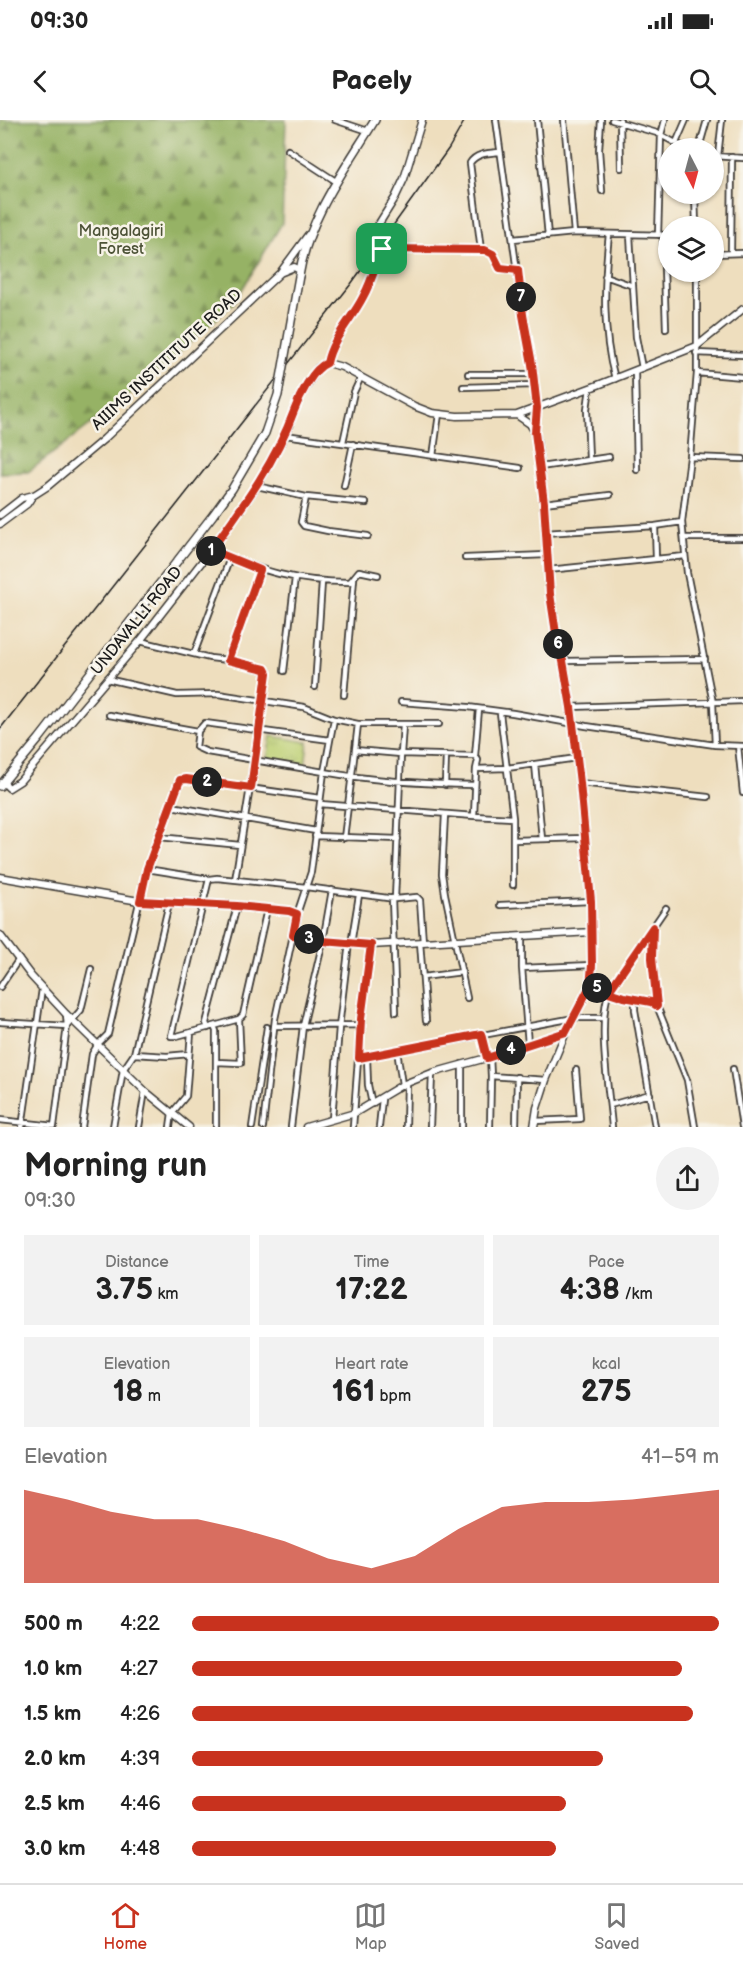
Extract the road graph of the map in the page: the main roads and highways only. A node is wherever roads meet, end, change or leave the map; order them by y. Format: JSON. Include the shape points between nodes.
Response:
{"nodes":[{"id":1,"x":375,"y":120,"type":"edge"},
{"id":2,"x":2,"y":784,"type":"edge"}],
"edges":[{"from":1,"to":2,"type":"main road","bridge":true,"via":[[309,235],[278,395],[265,433],[213,515]]}]}
